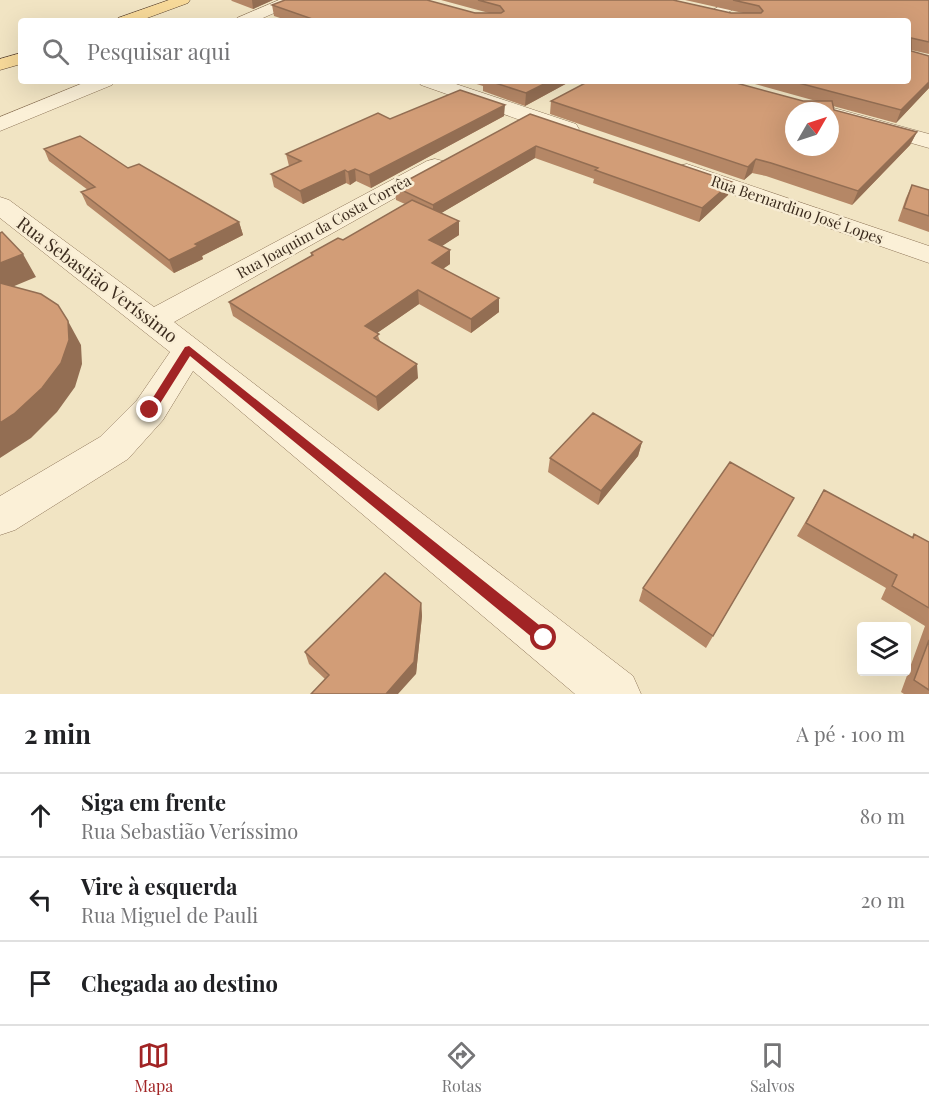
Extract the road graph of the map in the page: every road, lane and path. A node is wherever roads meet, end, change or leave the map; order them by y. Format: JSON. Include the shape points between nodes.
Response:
{"nodes":[{"id":1,"x":183,"y":0,"type":"edge"},
{"id":2,"x":292,"y":0,"type":"edge"},
{"id":3,"x":741,"y":0,"type":"edge"},
{"id":4,"x":716,"y":14,"type":"junction"},
{"id":5,"x":699,"y":15,"type":"edge"},
{"id":6,"x":132,"y":18,"type":"edge"},
{"id":7,"x":252,"y":18,"type":"edge"},
{"id":8,"x":739,"y":18,"type":"edge"},
{"id":9,"x":18,"y":59,"type":"edge"},
{"id":10,"x":0,"y":65,"type":"edge"},
{"id":11,"x":98,"y":84,"type":"edge"},
{"id":12,"x":437,"y":84,"type":"edge"},
{"id":13,"x":558,"y":98,"type":"edge"},
{"id":14,"x":527,"y":115,"type":"junction"},
{"id":15,"x":839,"y":116,"type":"edge"},
{"id":16,"x":0,"y":125,"type":"edge"},
{"id":17,"x":496,"y":132,"type":"edge"},
{"id":18,"x":594,"y":139,"type":"edge"},
{"id":19,"x":929,"y":141,"type":"edge"},
{"id":20,"x":454,"y":155,"type":"edge"},
{"id":21,"x":661,"y":162,"type":"edge"},
{"id":22,"x":0,"y":205,"type":"edge"},
{"id":23,"x":929,"y":255,"type":"edge"},
{"id":24,"x":152,"y":321,"type":"junction"},
{"id":25,"x":189,"y":350,"type":"junction"},
{"id":26,"x":0,"y":517,"type":"edge"},
{"id":27,"x":615,"y":694,"type":"edge"}],
"edges":[{"from":1,"to":6,"type":"main road"},
{"from":2,"to":7,"type":"street"},
{"from":3,"to":4,"type":"street"},
{"from":4,"to":5,"type":"street"},
{"from":4,"to":8,"type":"street"},
{"from":9,"to":10,"type":"main road"},
{"from":11,"to":16,"type":"street"},
{"from":12,"to":14,"type":"street"},
{"from":13,"to":14,"type":"street"},
{"from":14,"to":17,"type":"street"},
{"from":14,"to":18,"type":"street"},
{"from":15,"to":19,"type":"street"},
{"from":20,"to":24,"type":"street","name":"Rua Joaquim da Costa Corrêa"},
{"from":21,"to":23,"type":"street","name":"Rua Bernardino José Lopes"},
{"from":22,"to":24,"type":"street","name":"Rua Sebastião Veríssimo"},
{"from":24,"to":25,"type":"street","name":"Rua Sebastião Veríssimo"},
{"from":25,"to":26,"type":"street","via":[[150,410],[114,448]]},
{"from":25,"to":27,"type":"street","name":"Rua Sebastião Veríssimo"}]}
